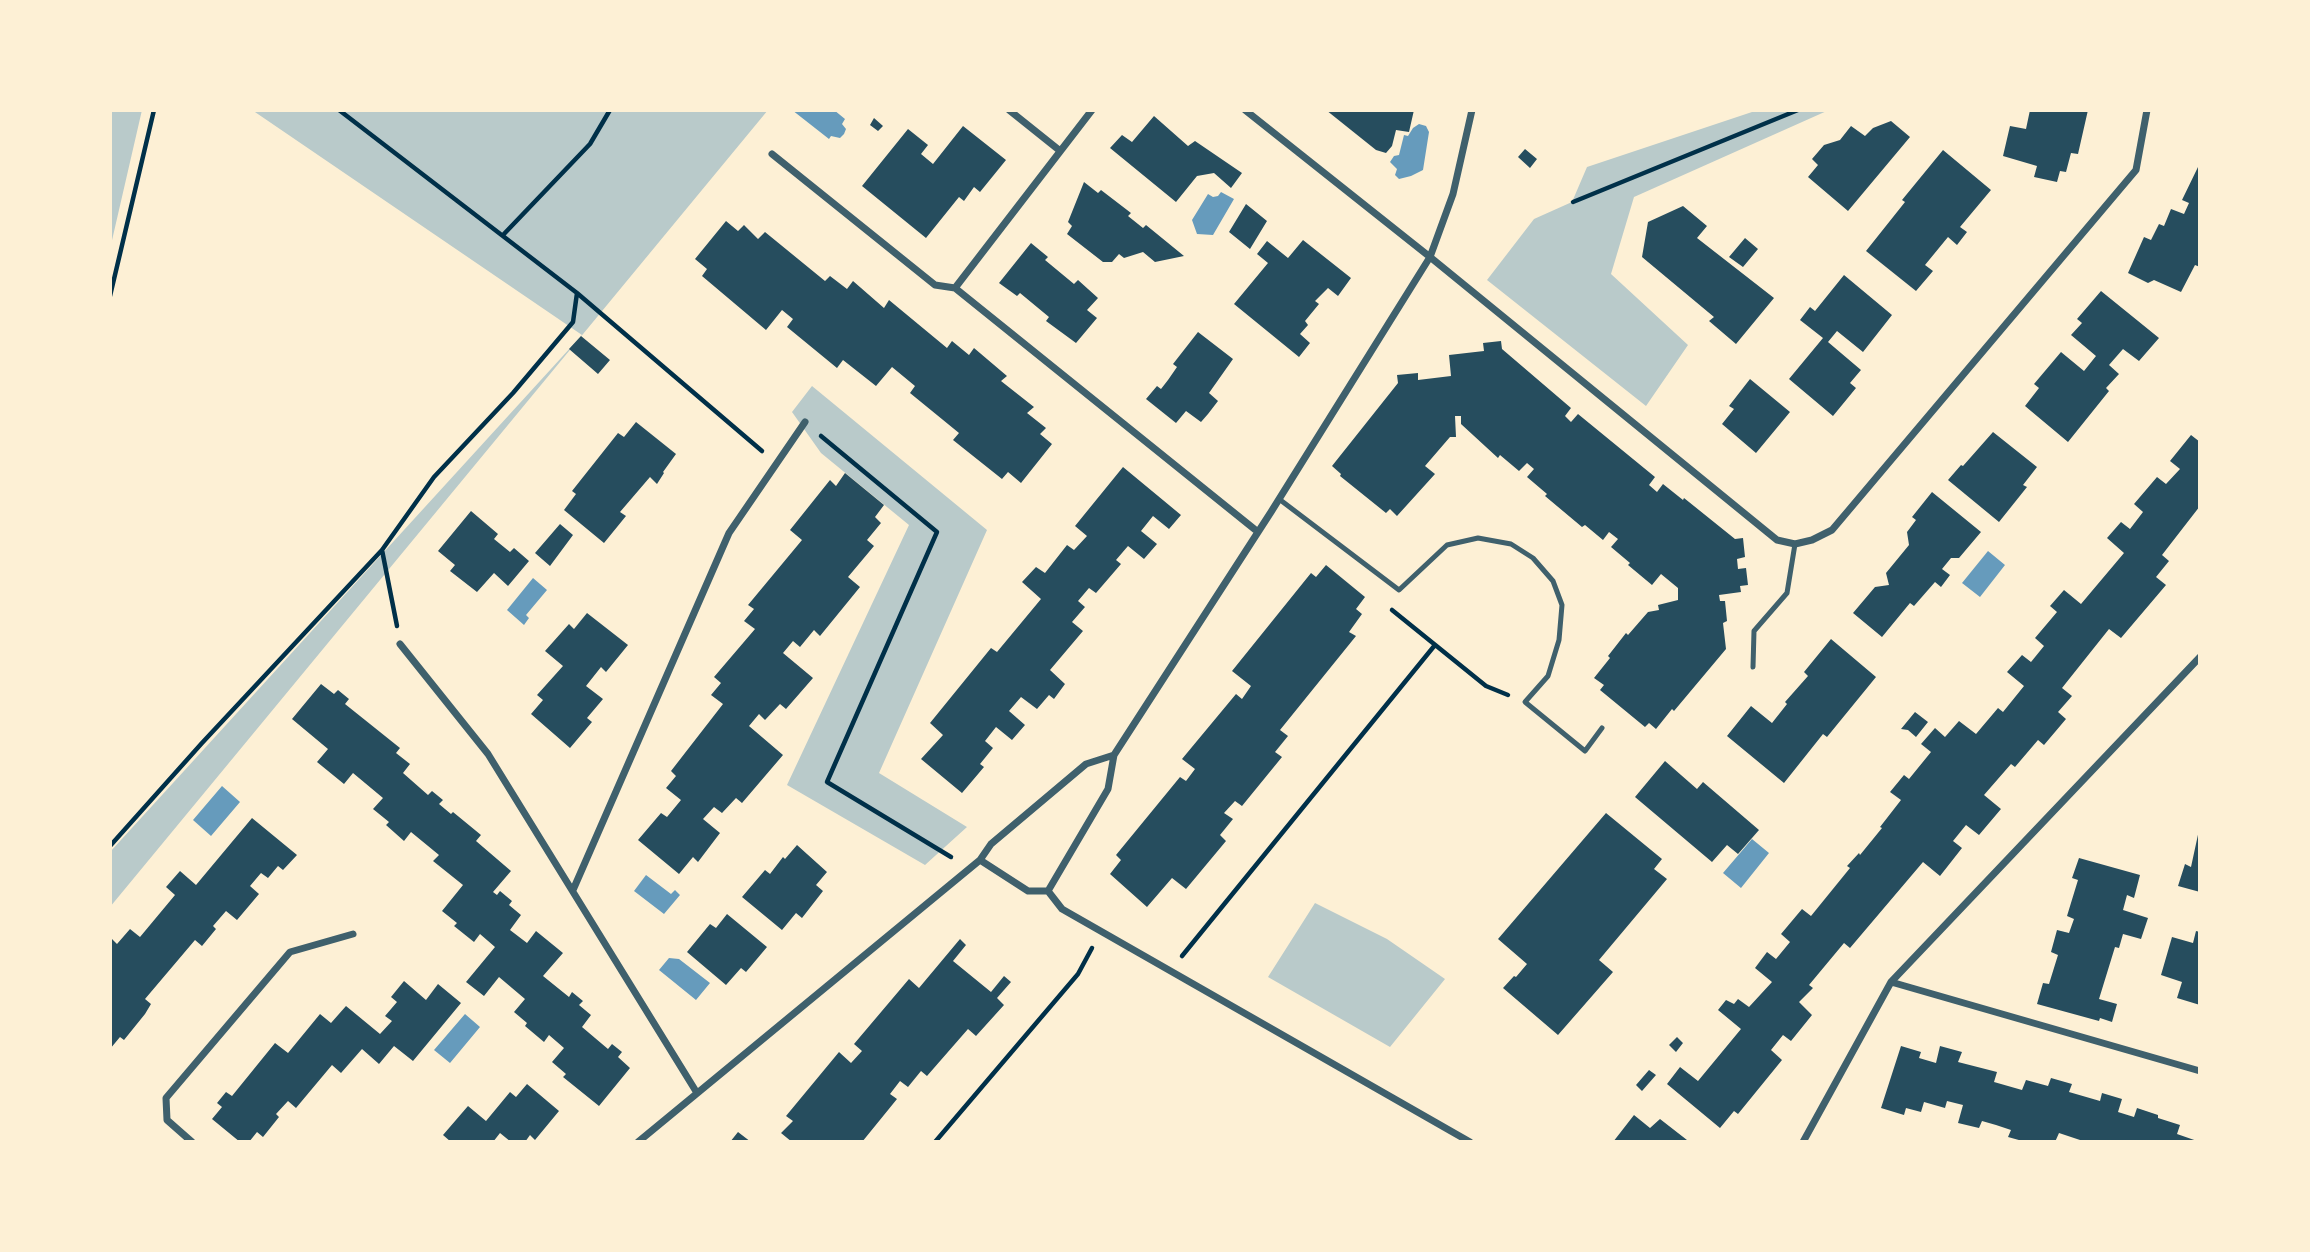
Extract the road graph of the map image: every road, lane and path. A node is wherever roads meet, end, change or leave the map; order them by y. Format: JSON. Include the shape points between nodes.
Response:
{"nodes":[{"id":1,"x":154,"y":110,"type":"edge"},
{"id":2,"x":339,"y":110,"type":"edge"},
{"id":3,"x":610,"y":110,"type":"edge"},
{"id":4,"x":1009,"y":110,"type":"edge"},
{"id":5,"x":1092,"y":110,"type":"edge"},
{"id":6,"x":1245,"y":110,"type":"edge"},
{"id":7,"x":1472,"y":110,"type":"edge"},
{"id":8,"x":1798,"y":110,"type":"edge"},
{"id":9,"x":2147,"y":110,"type":"edge"},
{"id":10,"x":1059,"y":150,"type":"junction"},
{"id":11,"x":772,"y":154,"type":"dead end"},
{"id":12,"x":1573,"y":202,"type":"dead end"},
{"id":13,"x":503,"y":235,"type":"junction"},
{"id":14,"x":1430,"y":257,"type":"junction"},
{"id":15,"x":954,"y":288,"type":"junction"},
{"id":16,"x":577,"y":293,"type":"junction"},
{"id":17,"x":110,"y":296,"type":"edge"},
{"id":18,"x":805,"y":422,"type":"joint"},
{"id":19,"x":776,"y":464,"type":"junction"},
{"id":20,"x":1279,"y":499,"type":"junction"},
{"id":21,"x":1258,"y":532,"type":"junction"},
{"id":22,"x":1795,"y":544,"type":"junction"},
{"id":23,"x":382,"y":550,"type":"junction"},
{"id":24,"x":400,"y":643,"type":"joint"},
{"id":25,"x":1435,"y":645,"type":"dead end"},
{"id":26,"x":2200,"y":657,"type":"edge"},
{"id":27,"x":1753,"y":667,"type":"dead end"},
{"id":28,"x":1602,"y":728,"type":"dead end"},
{"id":29,"x":1114,"y":755,"type":"junction"},
{"id":30,"x":110,"y":846,"type":"edge"},
{"id":31,"x":980,"y":860,"type":"junction"},
{"id":32,"x":573,"y":890,"type":"junction"},
{"id":33,"x":1048,"y":891,"type":"junction"},
{"id":34,"x":1101,"y":931,"type":"junction"},
{"id":35,"x":353,"y":934,"type":"dead end"},
{"id":36,"x":1170,"y":970,"type":"junction"},
{"id":37,"x":1891,"y":982,"type":"junction"},
{"id":38,"x":2200,"y":1071,"type":"edge"},
{"id":39,"x":697,"y":1093,"type":"junction"},
{"id":40,"x":192,"y":1142,"type":"edge"},
{"id":41,"x":638,"y":1142,"type":"edge"},
{"id":42,"x":935,"y":1142,"type":"edge"},
{"id":43,"x":1471,"y":1142,"type":"edge"},
{"id":44,"x":1802,"y":1142,"type":"edge"}],
"edges":[{"from":1,"to":17,"type":"path"},
{"from":2,"to":13,"type":"path"},
{"from":3,"to":13,"type":"path","via":[[590,144]]},
{"from":4,"to":10,"type":"street"},
{"from":5,"to":10,"type":"street"},
{"from":6,"to":14,"type":"street"},
{"from":7,"to":14,"type":"street","via":[[1453,194]]},
{"from":8,"to":12,"type":"path"},
{"from":9,"to":22,"type":"street","via":[[2136,170],[1832,530]]},
{"from":10,"to":15,"type":"street"},
{"from":11,"to":15,"type":"street","via":[[935,285]]},
{"from":13,"to":16,"type":"path"},
{"from":14,"to":20,"type":"street"},
{"from":14,"to":22,"type":"street","via":[[1777,540]]},
{"from":15,"to":21,"type":"street"},
{"from":16,"to":19,"type":"path"},
{"from":16,"to":23,"type":"path","via":[[573,322],[434,477]]},
{"from":18,"to":19,"type":"street"},
{"from":18,"to":31,"type":"path","via":[[937,532],[827,782],[949,856]]},
{"from":19,"to":32,"type":"street","via":[[730,533]]},
{"from":20,"to":21,"type":"street"},
{"from":20,"to":28,"type":"lane","via":[[1399,590],[1447,545],[1478,538],[1511,544],[1533,558],[1553,580],[1562,605],[1559,640],[1548,676],[1525,702],[1585,751]]},
{"from":21,"to":29,"type":"street"},
{"from":22,"to":27,"type":"lane","via":[[1787,593],[1754,631]]},
{"from":23,"to":24,"type":"path"},
{"from":23,"to":30,"type":"path"},
{"from":24,"to":32,"type":"street","via":[[488,754]]},
{"from":25,"to":36,"type":"path"},
{"from":26,"to":37,"type":"street"},
{"from":29,"to":31,"type":"street","via":[[1086,764],[991,844]]},
{"from":29,"to":33,"type":"street","via":[[1108,789]]},
{"from":31,"to":33,"type":"street","via":[[1028,891]]},
{"from":31,"to":39,"type":"street"},
{"from":32,"to":39,"type":"street"},
{"from":33,"to":34,"type":"street","via":[[1062,908]]},
{"from":34,"to":36,"type":"street"},
{"from":34,"to":42,"type":"path","via":[[1078,974]]},
{"from":35,"to":40,"type":"street","via":[[290,952],[166,1098],[167,1120]]},
{"from":36,"to":43,"type":"street"},
{"from":37,"to":38,"type":"street"},
{"from":37,"to":44,"type":"street"},
{"from":39,"to":41,"type":"street"}]}
